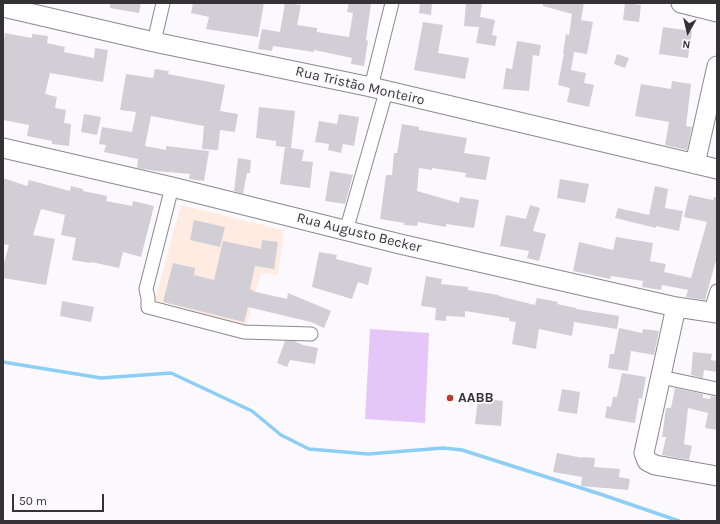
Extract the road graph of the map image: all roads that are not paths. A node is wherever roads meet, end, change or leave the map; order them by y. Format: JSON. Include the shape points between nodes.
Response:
{"nodes":[{"id":1,"x":163,"y":3,"type":"edge"},
{"id":2,"x":392,"y":3,"type":"edge"},
{"id":3,"x":681,"y":3,"type":"edge"},
{"id":4,"x":3,"y":7,"type":"edge"},
{"id":5,"x":717,"y":12,"type":"edge"},
{"id":6,"x":154,"y":42,"type":"junction"},
{"id":7,"x":717,"y":66,"type":"edge"},
{"id":8,"x":379,"y":89,"type":"junction"},
{"id":9,"x":3,"y":148,"type":"edge"},
{"id":10,"x":695,"y":164,"type":"junction"},
{"id":11,"x":717,"y":169,"type":"edge"},
{"id":12,"x":172,"y":187,"type":"junction"},
{"id":13,"x":346,"y":231,"type":"junction"},
{"id":14,"x":717,"y":290,"type":"edge"},
{"id":15,"x":676,"y":307,"type":"junction"},
{"id":16,"x":713,"y":313,"type":"edge"},
{"id":17,"x":311,"y":334,"type":"dead end"},
{"id":18,"x":661,"y":377,"type":"junction"},
{"id":19,"x":717,"y":389,"type":"edge"},
{"id":20,"x":717,"y":476,"type":"edge"}],
"edges":[{"from":1,"to":6,"type":"street"},
{"from":2,"to":8,"type":"street"},
{"from":3,"to":5,"type":"street"},
{"from":4,"to":6,"type":"street","name":"Rua Tristão Monteiro"},
{"from":6,"to":8,"type":"street","name":"Rua Tristão Monteiro"},
{"from":7,"to":10,"type":"street"},
{"from":8,"to":10,"type":"street","name":"Rua Tristão Monteiro"},
{"from":8,"to":13,"type":"street"},
{"from":9,"to":12,"type":"street","name":"Rua Augusto Becker"},
{"from":10,"to":11,"type":"street","name":"Rua Tristão Monteiro"},
{"from":12,"to":13,"type":"street","name":"Rua Augusto Becker"},
{"from":12,"to":17,"type":"street","via":[[146,289],[148,307],[244,332]]},
{"from":13,"to":15,"type":"street","name":"Rua Augusto Becker"},
{"from":14,"to":16,"type":"street"},
{"from":15,"to":16,"type":"street","name":"Rua Augusto Becker"},
{"from":15,"to":18,"type":"street"},
{"from":18,"to":19,"type":"street"},
{"from":18,"to":20,"type":"street","via":[[644,453],[647,461],[655,465]]}]}
